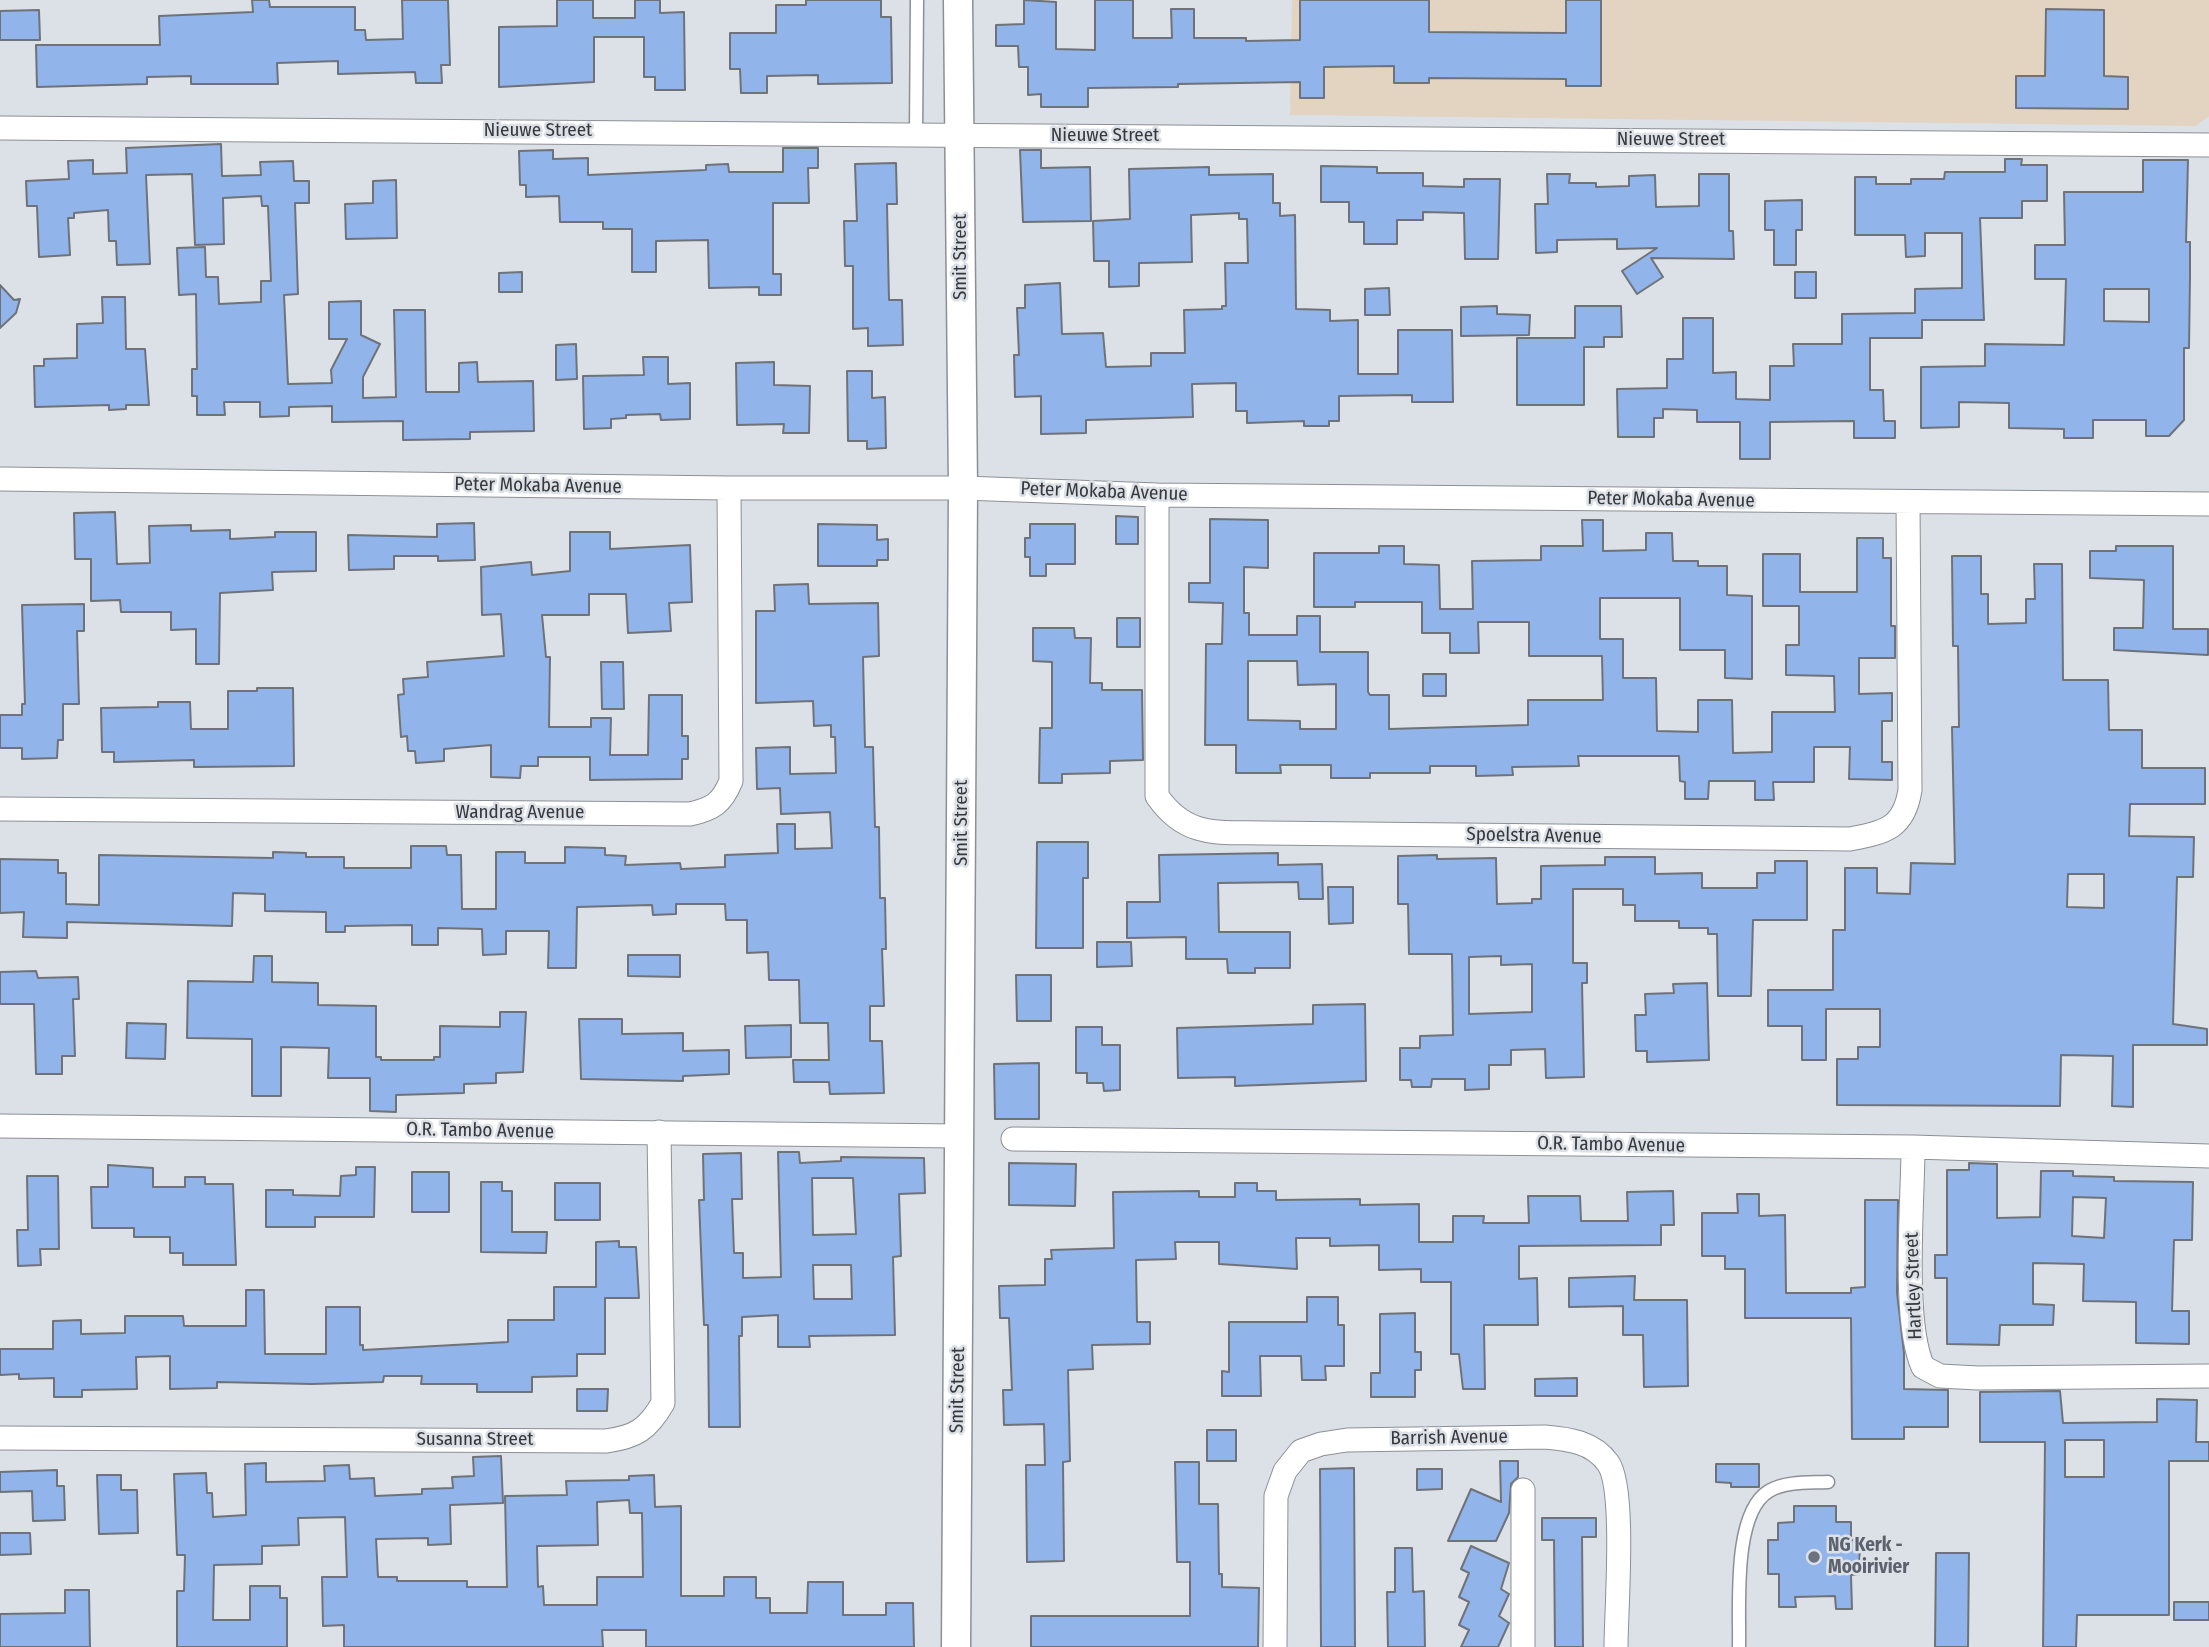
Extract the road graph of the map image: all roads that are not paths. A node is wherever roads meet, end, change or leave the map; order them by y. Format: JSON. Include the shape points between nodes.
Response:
{"nodes":[{"id":1,"x":917,"y":0,"type":"edge"},
{"id":2,"x":958,"y":0,"type":"edge"},
{"id":3,"x":0,"y":128,"type":"edge"},
{"id":4,"x":916,"y":134,"type":"junction"},
{"id":5,"x":960,"y":134,"type":"junction"},
{"id":6,"x":2209,"y":145,"type":"edge"},
{"id":7,"x":0,"y":479,"type":"edge"},
{"id":8,"x":729,"y":488,"type":"junction"},
{"id":9,"x":963,"y":488,"type":"junction"},
{"id":10,"x":1157,"y":495,"type":"junction"},
{"id":11,"x":1908,"y":502,"type":"junction"},
{"id":12,"x":2209,"y":504,"type":"edge"},
{"id":13,"x":0,"y":809,"type":"edge"},
{"id":14,"x":0,"y":1126,"type":"edge"},
{"id":15,"x":659,"y":1132,"type":"junction"},
{"id":16,"x":960,"y":1136,"type":"junction"},
{"id":17,"x":1013,"y":1139,"type":"dead end"},
{"id":18,"x":1913,"y":1147,"type":"junction"},
{"id":19,"x":2209,"y":1157,"type":"edge"},
{"id":20,"x":2209,"y":1376,"type":"edge"},
{"id":21,"x":0,"y":1438,"type":"edge"},
{"id":22,"x":1828,"y":1482,"type":"dead end"},
{"id":23,"x":1523,"y":1490,"type":"dead end"},
{"id":24,"x":956,"y":1647,"type":"edge"},
{"id":25,"x":1275,"y":1647,"type":"edge"},
{"id":26,"x":1523,"y":1647,"type":"edge"},
{"id":27,"x":1616,"y":1647,"type":"edge"},
{"id":28,"x":1739,"y":1647,"type":"edge"}],
"edges":[{"from":1,"to":4,"type":"lane"},
{"from":2,"to":5,"type":"street","name":"Smit Street"},
{"from":3,"to":4,"type":"street","name":"Nieuwe Street"},
{"from":4,"to":5,"type":"street","name":"Nieuwe Street"},
{"from":5,"to":6,"type":"street","name":"Nieuwe Street"},
{"from":5,"to":9,"type":"street","name":"Smit Street"},
{"from":7,"to":8,"type":"street","name":"Peter Mokaba Avenue"},
{"from":8,"to":9,"type":"street","name":"Peter Mokaba Avenue"},
{"from":8,"to":13,"type":"street","name":"Wandrag Avenue","via":[[731,781],[723,801],[708,810],[690,814]]},
{"from":9,"to":10,"type":"street","name":"Peter Mokaba Avenue"},
{"from":9,"to":16,"type":"street","name":"Smit Street"},
{"from":10,"to":11,"type":"street","name":"Peter Mokaba Avenue"},
{"from":10,"to":11,"type":"street","name":"Spoelstra Avenue","via":[[1157,796],[1171,816],[1192,828],[1836,839],[1871,835],[1894,825],[1907,812]]},
{"from":11,"to":12,"type":"street","name":"Peter Mokaba Avenue"},
{"from":14,"to":15,"type":"street","name":"O.R. Tambo Avenue"},
{"from":15,"to":16,"type":"street","name":"O.R. Tambo Avenue"},
{"from":15,"to":21,"type":"street","name":"Susanna Street","via":[[663,1403],[650,1426],[630,1438]]},
{"from":16,"to":24,"type":"street","name":"Smit Street"},
{"from":17,"to":18,"type":"street","name":"O.R. Tambo Avenue"},
{"from":18,"to":19,"type":"street","name":"O.R. Tambo Avenue"},
{"from":18,"to":20,"type":"street","name":"Hartley Street","via":[[1912,1290],[1916,1352],[1923,1367],[1940,1376],[1978,1378]]},
{"from":22,"to":28,"type":"lane","via":[[1788,1484],[1769,1490],[1754,1504],[1741,1570]]},
{"from":23,"to":26,"type":"street"},
{"from":25,"to":27,"type":"street","name":"Barrish Avenue","via":[[1276,1496],[1285,1471],[1301,1451],[1347,1440],[1545,1437],[1573,1440],[1594,1449],[1609,1464],[1617,1489]]}]}
